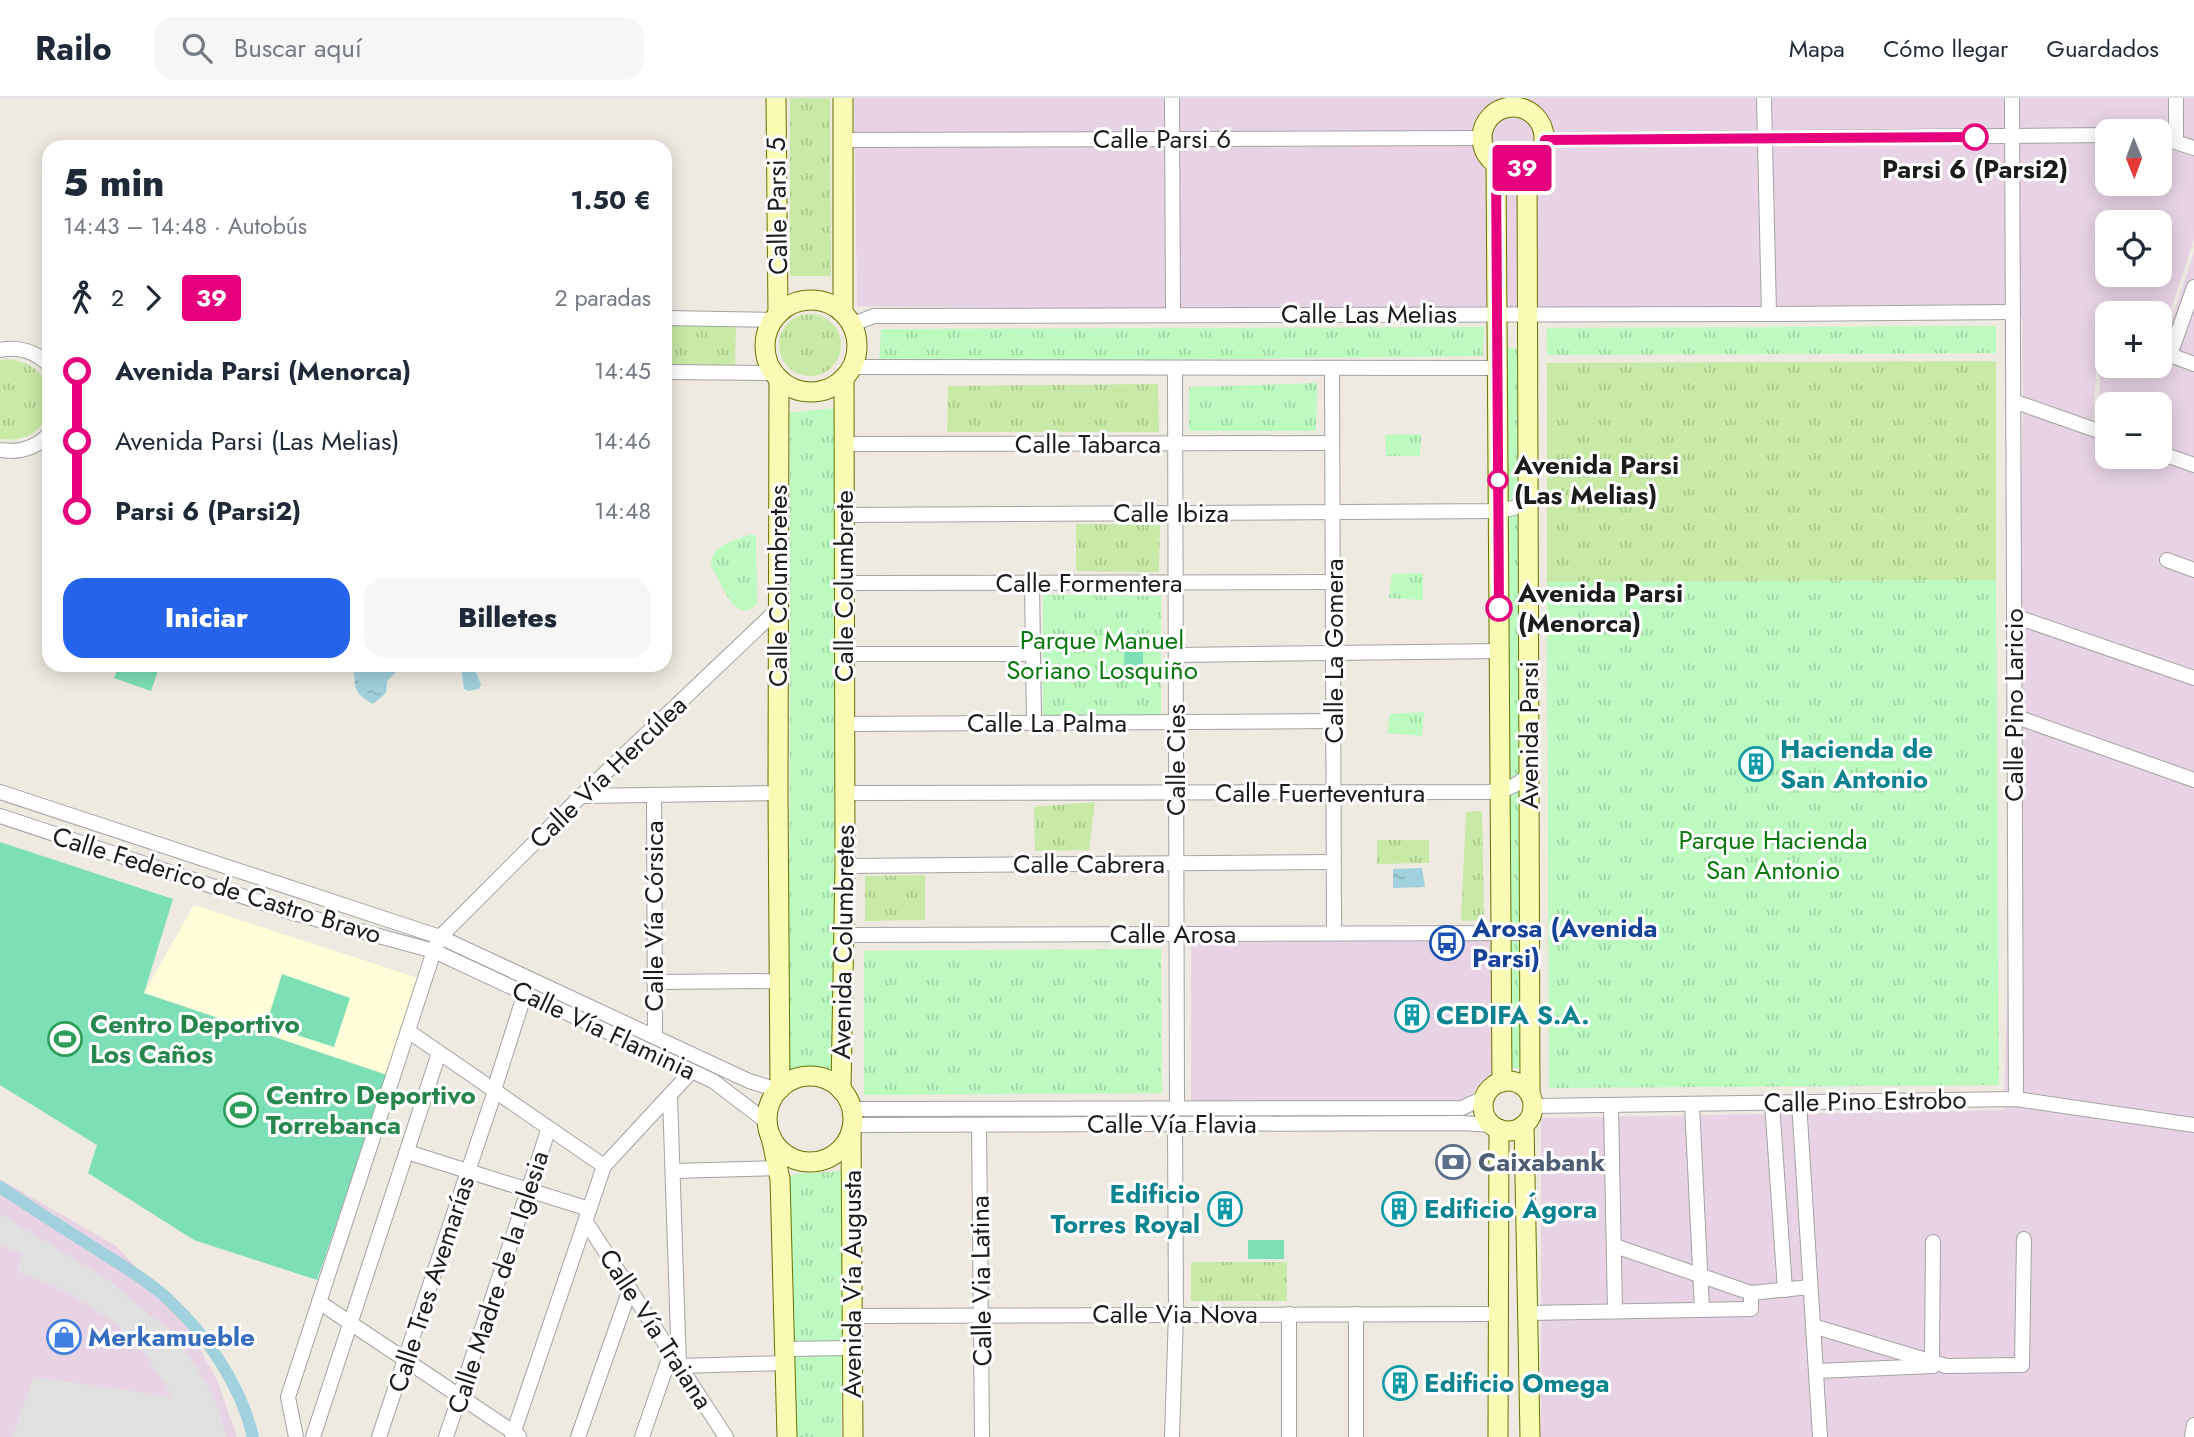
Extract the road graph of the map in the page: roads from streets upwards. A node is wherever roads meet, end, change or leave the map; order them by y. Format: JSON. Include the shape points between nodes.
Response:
{"nodes":[{"id":1,"x":776,"y":98,"type":"edge"},
{"id":2,"x":843,"y":98,"type":"edge"},
{"id":3,"x":1172,"y":98,"type":"edge"},
{"id":4,"x":1764,"y":98,"type":"edge"},
{"id":5,"x":2012,"y":98,"type":"edge"},
{"id":6,"x":2176,"y":98,"type":"edge"},
{"id":7,"x":1499,"y":104,"type":"edge"},
{"id":8,"x":1528,"y":104,"type":"edge"},
{"id":9,"x":2095,"y":135,"type":"edge"},
{"id":10,"x":2012,"y":137,"type":"junction"},
{"id":11,"x":1482,"y":138,"type":"junction"},
{"id":12,"x":1764,"y":138,"type":"junction"},
{"id":13,"x":1172,"y":139,"type":"junction"},
{"id":14,"x":843,"y":140,"type":"junction"},
{"id":15,"x":1545,"y":140,"type":"junction"},
{"id":16,"x":2172,"y":140,"type":"edge"},
{"id":17,"x":2176,"y":141,"type":"junction"},
{"id":18,"x":2194,"y":148,"type":"edge"},
{"id":19,"x":1496,"y":165,"type":"junction"},
{"id":20,"x":1527,"y":167,"type":"junction"},
{"id":21,"x":2194,"y":287,"type":"edge"},
{"id":22,"x":2013,"y":312,"type":"junction"},
{"id":23,"x":1497,"y":314,"type":"junction"},
{"id":24,"x":1527,"y":314,"type":"junction"},
{"id":25,"x":1769,"y":314,"type":"junction"},
{"id":26,"x":1173,"y":315,"type":"junction"},
{"id":27,"x":776,"y":317,"type":"junction"},
{"id":28,"x":672,"y":318,"type":"edge"},
{"id":29,"x":848,"y":318,"type":"junction"},
{"id":30,"x":0,"y":350,"type":"edge"},
{"id":31,"x":42,"y":357,"type":"edge"},
{"id":32,"x":2194,"y":364,"type":"edge"},
{"id":33,"x":1497,"y":368,"type":"junction"},
{"id":34,"x":1175,"y":369,"type":"junction"},
{"id":35,"x":1332,"y":369,"type":"junction"},
{"id":36,"x":672,"y":372,"type":"edge"},
{"id":37,"x":848,"y":373,"type":"junction"},
{"id":38,"x":777,"y":376,"type":"junction"},
{"id":39,"x":2013,"y":401,"type":"junction"},
{"id":40,"x":2095,"y":430,"type":"edge"},
{"id":41,"x":42,"y":439,"type":"edge"},
{"id":42,"x":1332,"y":443,"type":"junction"},
{"id":43,"x":844,"y":444,"type":"junction"},
{"id":44,"x":1175,"y":444,"type":"junction"},
{"id":45,"x":6,"y":451,"type":"edge"},
{"id":46,"x":2172,"y":457,"type":"edge"},
{"id":47,"x":0,"y":465,"type":"edge"},
{"id":48,"x":2194,"y":465,"type":"edge"},
{"id":49,"x":1528,"y":499,"type":"junction"},
{"id":50,"x":1498,"y":511,"type":"junction"},
{"id":51,"x":1175,"y":512,"type":"junction"},
{"id":52,"x":1333,"y":513,"type":"junction"},
{"id":53,"x":844,"y":515,"type":"junction"},
{"id":54,"x":2167,"y":560,"type":"dead end"},
{"id":55,"x":2194,"y":570,"type":"edge"},
{"id":56,"x":1175,"y":582,"type":"junction"},
{"id":57,"x":1334,"y":582,"type":"junction"},
{"id":58,"x":844,"y":583,"type":"junction"},
{"id":59,"x":1032,"y":583,"type":"junction"},
{"id":60,"x":778,"y":609,"type":"junction"},
{"id":61,"x":2014,"y":616,"type":"junction"},
{"id":62,"x":1499,"y":651,"type":"junction"},
{"id":63,"x":1334,"y":653,"type":"junction"},
{"id":64,"x":844,"y":654,"type":"junction"},
{"id":65,"x":1033,"y":654,"type":"junction"},
{"id":66,"x":1176,"y":655,"type":"junction"},
{"id":67,"x":2194,"y":678,"type":"edge"},
{"id":68,"x":2014,"y":716,"type":"junction"},
{"id":69,"x":1334,"y":721,"type":"junction"},
{"id":70,"x":1176,"y":722,"type":"junction"},
{"id":71,"x":1034,"y":723,"type":"junction"},
{"id":72,"x":845,"y":724,"type":"junction"},
{"id":73,"x":1529,"y":775,"type":"junction"},
{"id":74,"x":2194,"y":780,"type":"edge"},
{"id":75,"x":0,"y":792,"type":"edge"},
{"id":76,"x":1500,"y":792,"type":"junction"},
{"id":77,"x":778,"y":793,"type":"junction"},
{"id":78,"x":845,"y":793,"type":"junction"},
{"id":79,"x":1176,"y":793,"type":"junction"},
{"id":80,"x":1334,"y":793,"type":"junction"},
{"id":81,"x":654,"y":795,"type":"junction"},
{"id":82,"x":581,"y":796,"type":"junction"},
{"id":83,"x":0,"y":816,"type":"edge"},
{"id":84,"x":1334,"y":862,"type":"junction"},
{"id":85,"x":1176,"y":863,"type":"junction"},
{"id":86,"x":845,"y":866,"type":"junction"},
{"id":87,"x":1334,"y":933,"type":"junction"},
{"id":88,"x":1501,"y":933,"type":"junction"},
{"id":89,"x":1529,"y":933,"type":"junction"},
{"id":90,"x":1176,"y":934,"type":"junction"},
{"id":91,"x":844,"y":935,"type":"junction"},
{"id":92,"x":437,"y":944,"type":"junction"},
{"id":93,"x":779,"y":981,"type":"junction"},
{"id":94,"x":654,"y":982,"type":"junction"},
{"id":95,"x":525,"y":993,"type":"junction"},
{"id":96,"x":408,"y":1031,"type":"junction"},
{"id":97,"x":654,"y":1037,"type":"junction"},
{"id":98,"x":439,"y":1052,"type":"junction"},
{"id":99,"x":691,"y":1072,"type":"junction"},
{"id":100,"x":1502,"y":1082,"type":"junction"},
{"id":101,"x":779,"y":1089,"type":"junction"},
{"id":102,"x":494,"y":1090,"type":"junction"},
{"id":103,"x":841,"y":1090,"type":"junction"},
{"id":104,"x":670,"y":1097,"type":"junction"},
{"id":105,"x":1485,"y":1097,"type":"junction"},
{"id":106,"x":2016,"y":1099,"type":"junction"},
{"id":107,"x":1531,"y":1100,"type":"junction"},
{"id":108,"x":1799,"y":1102,"type":"junction"},
{"id":109,"x":1772,"y":1103,"type":"junction"},
{"id":110,"x":1692,"y":1104,"type":"junction"},
{"id":111,"x":1611,"y":1105,"type":"junction"},
{"id":112,"x":1176,"y":1116,"type":"junction"},
{"id":113,"x":851,"y":1122,"type":"junction"},
{"id":114,"x":979,"y":1125,"type":"junction"},
{"id":115,"x":1524,"y":1125,"type":"junction"},
{"id":116,"x":2194,"y":1125,"type":"edge"},
{"id":117,"x":1495,"y":1127,"type":"junction"},
{"id":118,"x":549,"y":1128,"type":"junction"},
{"id":119,"x":769,"y":1130,"type":"junction"},
{"id":120,"x":407,"y":1152,"type":"junction"},
{"id":121,"x":604,"y":1166,"type":"junction"},
{"id":122,"x":779,"y":1168,"type":"junction"},
{"id":123,"x":468,"y":1170,"type":"junction"},
{"id":124,"x":673,"y":1171,"type":"junction"},
{"id":125,"x":529,"y":1189,"type":"junction"},
{"id":126,"x":587,"y":1215,"type":"junction"},
{"id":127,"x":2024,"y":1238,"type":"dead end"},
{"id":128,"x":1933,"y":1242,"type":"dead end"},
{"id":129,"x":1615,"y":1246,"type":"junction"},
{"id":130,"x":1700,"y":1275,"type":"junction"},
{"id":131,"x":1810,"y":1287,"type":"junction"},
{"id":132,"x":630,"y":1289,"type":"junction"},
{"id":133,"x":1785,"y":1290,"type":"junction"},
{"id":134,"x":1751,"y":1293,"type":"junction"},
{"id":135,"x":319,"y":1302,"type":"junction"},
{"id":136,"x":1702,"y":1310,"type":"junction"},
{"id":137,"x":1615,"y":1311,"type":"junction"},
{"id":138,"x":1528,"y":1313,"type":"junction"},
{"id":139,"x":981,"y":1314,"type":"junction"},
{"id":140,"x":1176,"y":1314,"type":"junction"},
{"id":141,"x":1289,"y":1314,"type":"junction"},
{"id":142,"x":1356,"y":1314,"type":"junction"},
{"id":143,"x":1499,"y":1314,"type":"junction"},
{"id":144,"x":852,"y":1315,"type":"junction"},
{"id":145,"x":350,"y":1323,"type":"junction"},
{"id":146,"x":1813,"y":1326,"type":"junction"},
{"id":147,"x":852,"y":1348,"type":"junction"},
{"id":148,"x":784,"y":1356,"type":"junction"},
{"id":149,"x":675,"y":1359,"type":"junction"},
{"id":150,"x":405,"y":1360,"type":"junction"},
{"id":151,"x":1939,"y":1364,"type":"junction"},
{"id":152,"x":1816,"y":1371,"type":"junction"},
{"id":153,"x":459,"y":1396,"type":"junction"},
{"id":154,"x":715,"y":1420,"type":"junction"},
{"id":155,"x":2194,"y":1425,"type":"edge"},
{"id":156,"x":516,"y":1436,"type":"edge"},
{"id":157,"x":296,"y":1437,"type":"edge"},
{"id":158,"x":313,"y":1437,"type":"edge"},
{"id":159,"x":379,"y":1437,"type":"edge"},
{"id":160,"x":446,"y":1437,"type":"edge"},
{"id":161,"x":578,"y":1437,"type":"edge"},
{"id":162,"x":642,"y":1437,"type":"edge"},
{"id":163,"x":709,"y":1437,"type":"edge"},
{"id":164,"x":726,"y":1437,"type":"edge"},
{"id":165,"x":787,"y":1437,"type":"edge"},
{"id":166,"x":853,"y":1437,"type":"edge"},
{"id":167,"x":982,"y":1437,"type":"edge"},
{"id":168,"x":1172,"y":1437,"type":"edge"},
{"id":169,"x":1289,"y":1437,"type":"edge"},
{"id":170,"x":1356,"y":1437,"type":"edge"},
{"id":171,"x":1498,"y":1437,"type":"edge"},
{"id":172,"x":1530,"y":1437,"type":"edge"},
{"id":173,"x":1820,"y":1437,"type":"edge"},
{"id":174,"x":2192,"y":1437,"type":"edge"}],
"edges":[{"from":1,"to":27,"type":"street","name":"Calle Parsi 5"},
{"from":2,"to":14,"type":"street"},
{"from":3,"to":13,"type":"street"},
{"from":4,"to":12,"type":"street"},
{"from":5,"to":10,"type":"street","name":"Calle Pino Laricio"},
{"from":6,"to":17,"type":"street"},
{"from":7,"to":8,"type":"street"},
{"from":7,"to":11,"type":"street","via":[[1486,122]]},
{"from":8,"to":15,"type":"street","via":[[1541,123]]},
{"from":9,"to":10,"type":"street"},
{"from":10,"to":12,"type":"street"},
{"from":10,"to":22,"type":"street","name":"Calle Pino Laricio"},
{"from":11,"to":13,"type":"street","name":"Calle Parsi 6"},
{"from":11,"to":19,"type":"street","via":[[1483,149]]},
{"from":12,"to":15,"type":"street"},
{"from":12,"to":25,"type":"street"},
{"from":13,"to":14,"type":"street","name":"Calle Parsi 6"},
{"from":13,"to":26,"type":"street"},
{"from":14,"to":29,"type":"street"},
{"from":15,"to":20,"type":"street","via":[[1539,156]]},
{"from":16,"to":17,"type":"street"},
{"from":17,"to":18,"type":"street"},
{"from":19,"to":20,"type":"street","via":[[1517,170]]},
{"from":19,"to":23,"type":"street","name":"Avenida Parsi"},
{"from":20,"to":24,"type":"street","name":"Avenida Parsi"},
{"from":21,"to":32,"type":"street","via":[[2170,355]]},
{"from":22,"to":25,"type":"street","name":"Calle Las Melias"},
{"from":22,"to":39,"type":"street","name":"Calle Pino Laricio"},
{"from":23,"to":24,"type":"street","name":"Calle Las Melias"},
{"from":23,"to":26,"type":"street","name":"Calle Las Melias"},
{"from":23,"to":33,"type":"street","name":"Avenida Parsi"},
{"from":24,"to":25,"type":"street","name":"Calle Las Melias"},
{"from":24,"to":49,"type":"street","name":"Avenida Parsi"},
{"from":26,"to":29,"type":"street","name":"Calle Las Melias"},
{"from":27,"to":28,"type":"street"},
{"from":27,"to":29,"type":"street","via":[[792,303],[819,300]]},
{"from":27,"to":38,"type":"street","via":[[765,346]]},
{"from":29,"to":37,"type":"street","via":[[857,338],[857,353]]},
{"from":30,"to":31,"type":"street","via":[[24,350]]},
{"from":33,"to":35,"type":"street","name":"Calle Las Melias"},
{"from":33,"to":50,"type":"street","name":"Avenida Parsi"},
{"from":34,"to":35,"type":"street","name":"Calle Las Melias"},
{"from":34,"to":37,"type":"street","name":"Calle Las Melias"},
{"from":34,"to":44,"type":"street","name":"Calle Cies"},
{"from":35,"to":42,"type":"street","name":"Calle La Gomera"},
{"from":36,"to":38,"type":"street"},
{"from":37,"to":38,"type":"street","via":[[832,387],[812,391],[791,387]]},
{"from":37,"to":43,"type":"street","name":"Calle Columbrete"},
{"from":38,"to":60,"type":"street","name":"Calle Columbretes"},
{"from":39,"to":40,"type":"street"},
{"from":39,"to":61,"type":"street","name":"Calle Pino Laricio"},
{"from":41,"to":45,"type":"street","via":[[30,447]]},
{"from":42,"to":44,"type":"street","name":"Calle Tabarca"},
{"from":42,"to":52,"type":"street","name":"Calle La Gomera"},
{"from":43,"to":44,"type":"street","name":"Calle Tabarca"},
{"from":43,"to":53,"type":"street","name":"Calle Columbrete"},
{"from":44,"to":51,"type":"street","name":"Calle Cies"},
{"from":45,"to":47,"type":"street"},
{"from":46,"to":48,"type":"street"},
{"from":49,"to":50,"type":"street"},
{"from":49,"to":73,"type":"street","name":"Avenida Parsi"},
{"from":50,"to":52,"type":"street","name":"Calle Ibiza"},
{"from":50,"to":62,"type":"street","name":"Avenida Parsi"},
{"from":51,"to":52,"type":"street","name":"Calle Ibiza"},
{"from":51,"to":53,"type":"street","name":"Calle Ibiza"},
{"from":51,"to":56,"type":"street","name":"Calle Cies"},
{"from":52,"to":57,"type":"street","name":"Calle La Gomera"},
{"from":53,"to":58,"type":"street","name":"Calle Columbrete"},
{"from":54,"to":55,"type":"street"},
{"from":56,"to":57,"type":"street","name":"Calle Formentera"},
{"from":56,"to":59,"type":"street","name":"Calle Formentera"},
{"from":56,"to":66,"type":"street","name":"Calle Cies"},
{"from":57,"to":63,"type":"street","name":"Calle La Gomera"},
{"from":58,"to":59,"type":"street","name":"Calle Formentera"},
{"from":58,"to":64,"type":"street","name":"Calle Columbrete"},
{"from":59,"to":65,"type":"street"},
{"from":60,"to":77,"type":"street","name":"Calle Columbretes"},
{"from":60,"to":82,"type":"street","name":"Calle Vía Hercúlea"},
{"from":61,"to":67,"type":"street"},
{"from":61,"to":68,"type":"street","name":"Calle Pino Laricio"},
{"from":62,"to":63,"type":"street"},
{"from":62,"to":76,"type":"street","name":"Avenida Parsi"},
{"from":63,"to":66,"type":"street"},
{"from":63,"to":69,"type":"street","name":"Calle La Gomera"},
{"from":64,"to":65,"type":"street"},
{"from":64,"to":72,"type":"street","name":"Calle Columbrete"},
{"from":65,"to":71,"type":"street"},
{"from":66,"to":70,"type":"street","name":"Calle Cies"},
{"from":68,"to":74,"type":"street"},
{"from":68,"to":106,"type":"street","name":"Calle Pino Laricio"},
{"from":69,"to":70,"type":"street","name":"Calle La Palma"},
{"from":69,"to":80,"type":"street","name":"Calle La Gomera"},
{"from":70,"to":71,"type":"street","name":"Calle La Palma"},
{"from":70,"to":79,"type":"street","name":"Calle Cies"},
{"from":71,"to":72,"type":"street","name":"Calle La Palma"},
{"from":72,"to":78,"type":"street","name":"Calle Columbrete"},
{"from":73,"to":76,"type":"street"},
{"from":73,"to":89,"type":"street","name":"Avenida Parsi"},
{"from":75,"to":92,"type":"street"},
{"from":76,"to":80,"type":"street","name":"Calle Fuerteventura"},
{"from":76,"to":88,"type":"street","name":"Avenida Parsi"},
{"from":77,"to":81,"type":"street"},
{"from":77,"to":93,"type":"street"},
{"from":78,"to":79,"type":"street","name":"Calle Fuerteventura"},
{"from":78,"to":86,"type":"street","name":"Avenida Columbretes"},
{"from":79,"to":80,"type":"street","name":"Calle Fuerteventura"},
{"from":79,"to":85,"type":"street","name":"Calle Cies"},
{"from":80,"to":84,"type":"street","name":"Calle La Gomera"},
{"from":81,"to":82,"type":"street"},
{"from":81,"to":94,"type":"street","name":"Calle Vía Córsica"},
{"from":82,"to":92,"type":"street","name":"Calle Vía Hercúlea"},
{"from":83,"to":92,"type":"street","name":"Calle Federico de Castro Bravo","via":[[290,912]]},
{"from":84,"to":85,"type":"street","name":"Calle Cabrera"},
{"from":84,"to":87,"type":"street","name":"Calle La Gomera"},
{"from":85,"to":86,"type":"street","name":"Calle Cabrera"},
{"from":85,"to":90,"type":"street","name":"Calle Cies"},
{"from":86,"to":91,"type":"street","name":"Avenida Columbretes"},
{"from":87,"to":88,"type":"street","name":"Calle Arosa"},
{"from":87,"to":90,"type":"street","name":"Calle Arosa"},
{"from":88,"to":89,"type":"street","name":"Calle Arosa"},
{"from":88,"to":100,"type":"street","name":"Avenida Parsi"},
{"from":89,"to":107,"type":"street","name":"Avenida Parsi"},
{"from":90,"to":91,"type":"street","name":"Calle Arosa"},
{"from":90,"to":112,"type":"street","name":"Calle Cies"},
{"from":91,"to":103,"type":"street","name":"Avenida Columbretes"},
{"from":92,"to":95,"type":"street","name":"Calle Vía Flaminia"},
{"from":92,"to":96,"type":"street"},
{"from":92,"to":97,"type":"street","name":"Calle Vía Flaminia"},
{"from":93,"to":94,"type":"street"},
{"from":93,"to":101,"type":"street"},
{"from":94,"to":97,"type":"street","name":"Calle Vía Córsica"},
{"from":95,"to":99,"type":"street","name":"Calle Vía Flaminia"},
{"from":95,"to":102,"type":"street","name":"Calle Tres Avemarías"},
{"from":96,"to":98,"type":"street"},
{"from":96,"to":135,"type":"street"},
{"from":97,"to":101,"type":"street","name":"Calle Vía Flaminia","via":[[749,1081]]},
{"from":98,"to":102,"type":"street"},
{"from":98,"to":120,"type":"street"},
{"from":99,"to":104,"type":"street"},
{"from":99,"to":119,"type":"street","name":"Calle Vía Flaminia","via":[[713,1081]]},
{"from":100,"to":105,"type":"street"},
{"from":100,"to":107,"type":"street","via":[[1518,1083]]},
{"from":101,"to":103,"type":"street","via":[[790,1081],[817,1077]]},
{"from":101,"to":119,"type":"street","via":[[769,1105]]},
{"from":102,"to":118,"type":"street"},
{"from":102,"to":123,"type":"street","name":"Calle Tres Avemarías"},
{"from":103,"to":113,"type":"street"},
{"from":104,"to":121,"type":"street"},
{"from":104,"to":124,"type":"street"},
{"from":105,"to":112,"type":"street","name":"Calle Vía Flavia","via":[[1462,1108]]},
{"from":105,"to":117,"type":"street","via":[[1484,1112]]},
{"from":106,"to":108,"type":"street","name":"Calle Pino Estrobo"},
{"from":106,"to":116,"type":"street","name":"Calle Pino Estrobo"},
{"from":107,"to":111,"type":"street","name":"Calle Pino Estrobo"},
{"from":107,"to":115,"type":"street"},
{"from":108,"to":109,"type":"street","name":"Calle Pino Estrobo"},
{"from":108,"to":131,"type":"street"},
{"from":109,"to":110,"type":"street","name":"Calle Pino Estrobo"},
{"from":109,"to":133,"type":"street"},
{"from":110,"to":111,"type":"street","name":"Calle Pino Estrobo"},
{"from":110,"to":130,"type":"street"},
{"from":111,"to":129,"type":"street"},
{"from":112,"to":113,"type":"street","name":"Calle Vía Flavia"},
{"from":112,"to":114,"type":"street","name":"Calle Vía Flavia"},
{"from":112,"to":117,"type":"street","name":"Calle Vía Flavia"},
{"from":112,"to":140,"type":"street","name":"Calle Cies"},
{"from":113,"to":114,"type":"street","name":"Calle Vía Flavia"},
{"from":113,"to":119,"type":"street","via":[[845,1143],[836,1153],[813,1162],[788,1156]]},
{"from":113,"to":144,"type":"street","name":"Avenida Vía Augusta"},
{"from":114,"to":139,"type":"street","name":"Calle Via Latina"},
{"from":115,"to":117,"type":"street","via":[[1512,1131]]},
{"from":115,"to":138,"type":"street"},
{"from":117,"to":143,"type":"street"},
{"from":118,"to":121,"type":"street"},
{"from":118,"to":125,"type":"street","name":"Calle Madre de la Iglesia"},
{"from":119,"to":122,"type":"street"},
{"from":120,"to":123,"type":"street"},
{"from":120,"to":145,"type":"street"},
{"from":121,"to":126,"type":"street"},
{"from":122,"to":124,"type":"street"},
{"from":122,"to":148,"type":"street"},
{"from":123,"to":125,"type":"street"},
{"from":123,"to":150,"type":"street","name":"Calle Tres Avemarías"},
{"from":124,"to":149,"type":"street"},
{"from":125,"to":126,"type":"street"},
{"from":125,"to":153,"type":"street","name":"Calle Madre de la Iglesia"},
{"from":126,"to":132,"type":"street","name":"Calle Vía Traiana"},
{"from":126,"to":156,"type":"street"},
{"from":127,"to":151,"type":"street","via":[[2022,1365]]},
{"from":128,"to":151,"type":"street"},
{"from":129,"to":130,"type":"street"},
{"from":129,"to":137,"type":"street"},
{"from":130,"to":134,"type":"street"},
{"from":130,"to":136,"type":"street"},
{"from":131,"to":133,"type":"street"},
{"from":131,"to":146,"type":"street"},
{"from":132,"to":149,"type":"street","name":"Calle Vía Traiana"},
{"from":132,"to":161,"type":"street"},
{"from":133,"to":134,"type":"street"},
{"from":134,"to":136,"type":"street","via":[[1751,1309]]},
{"from":135,"to":145,"type":"street"},
{"from":135,"to":157,"type":"street","via":[[288,1397]]},
{"from":136,"to":137,"type":"street"},
{"from":137,"to":138,"type":"street"},
{"from":138,"to":172,"type":"street"},
{"from":139,"to":140,"type":"street","name":"Calle Via Nova"},
{"from":139,"to":144,"type":"street","name":"Calle Via Nova"},
{"from":139,"to":167,"type":"street","name":"Calle Via Latina"},
{"from":140,"to":141,"type":"street","name":"Calle Via Nova"},
{"from":140,"to":168,"type":"street","name":"Calle Cies"},
{"from":141,"to":142,"type":"street","name":"Calle Via Nova"},
{"from":141,"to":169,"type":"street"},
{"from":142,"to":143,"type":"street","name":"Calle Via Nova"},
{"from":142,"to":170,"type":"street"},
{"from":143,"to":171,"type":"street"},
{"from":144,"to":147,"type":"street","name":"Avenida Vía Augusta"},
{"from":145,"to":150,"type":"street"},
{"from":145,"to":158,"type":"street"},
{"from":146,"to":151,"type":"street"},
{"from":146,"to":152,"type":"street"},
{"from":147,"to":148,"type":"street"},
{"from":147,"to":166,"type":"street","name":"Avenida Vía Augusta"},
{"from":148,"to":149,"type":"street"},
{"from":148,"to":165,"type":"street"},
{"from":149,"to":154,"type":"street","name":"Calle Vía Traiana"},
{"from":149,"to":162,"type":"street"},
{"from":150,"to":153,"type":"street"},
{"from":150,"to":159,"type":"street","name":"Calle Tres Avemarías"},
{"from":151,"to":152,"type":"street"},
{"from":152,"to":173,"type":"street"},
{"from":153,"to":156,"type":"street"},
{"from":153,"to":160,"type":"street","name":"Calle Madre de la Iglesia"},
{"from":154,"to":163,"type":"street"},
{"from":154,"to":164,"type":"street","name":"Calle Vía Traiana"},
{"from":155,"to":174,"type":"street"}]}
